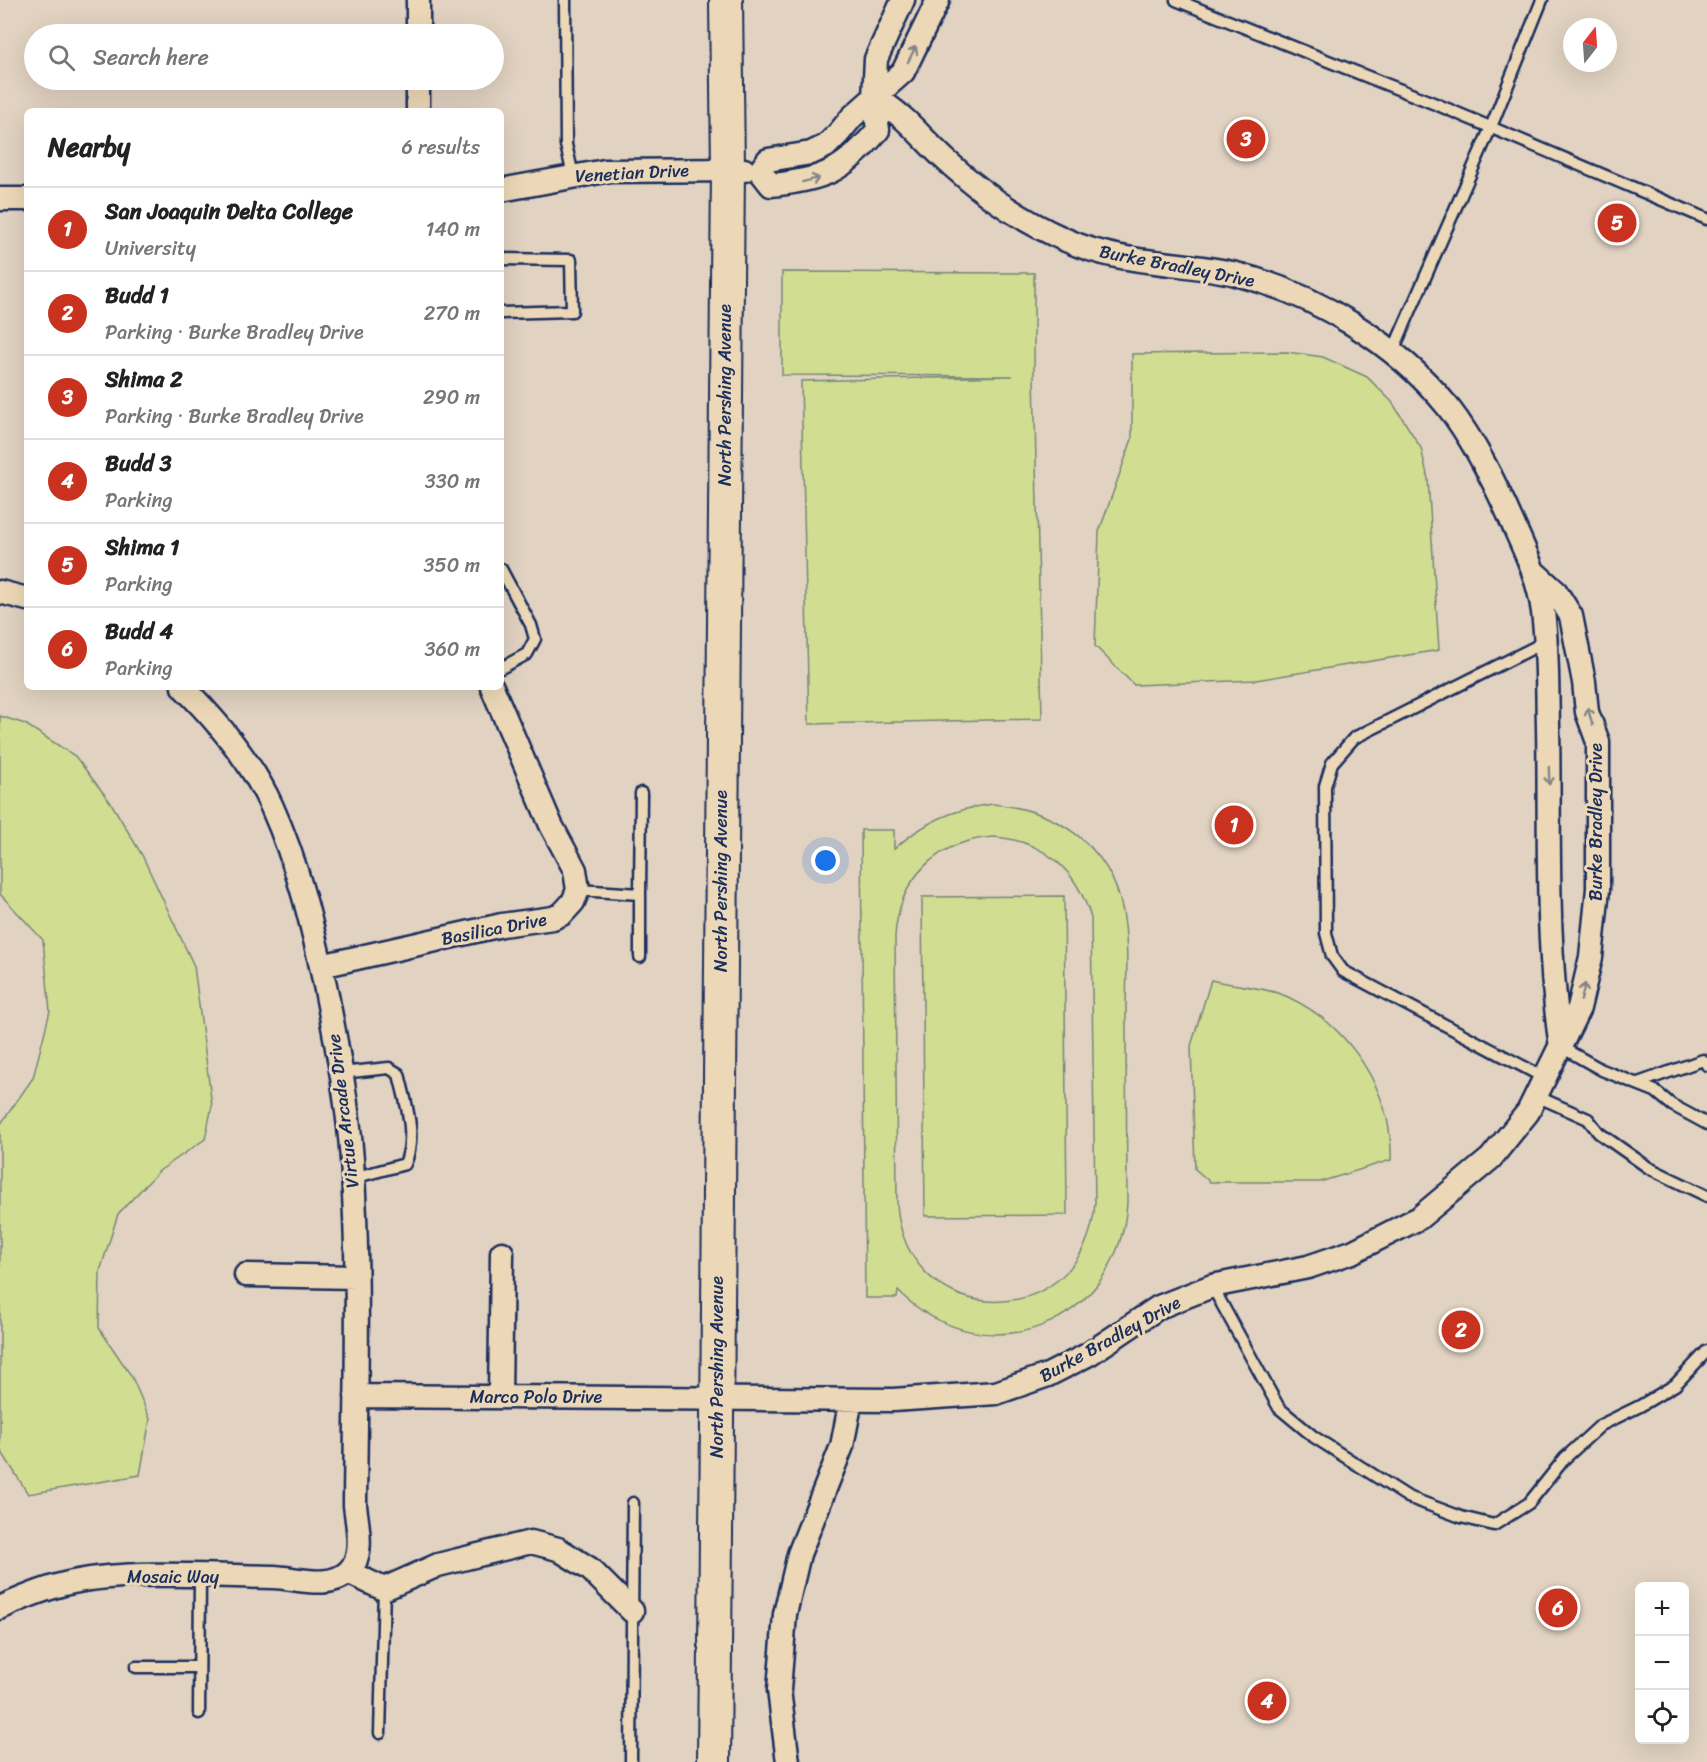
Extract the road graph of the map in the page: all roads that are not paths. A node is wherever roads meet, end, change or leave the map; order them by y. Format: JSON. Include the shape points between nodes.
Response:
{"nodes":[{"id":1,"x":418,"y":0,"type":"edge"},
{"id":2,"x":565,"y":0,"type":"edge"},
{"id":3,"x":726,"y":0,"type":"edge"},
{"id":4,"x":903,"y":0,"type":"edge"},
{"id":5,"x":938,"y":0,"type":"edge"},
{"id":6,"x":1176,"y":0,"type":"edge"},
{"id":7,"x":1542,"y":0,"type":"edge"},
{"id":8,"x":418,"y":24,"type":"edge"},
{"id":9,"x":418,"y":90,"type":"edge"},
{"id":10,"x":874,"y":97,"type":"junction"},
{"id":11,"x":418,"y":108,"type":"edge"},
{"id":12,"x":1491,"y":127,"type":"junction"},
{"id":13,"x":728,"y":169,"type":"junction"},
{"id":14,"x":573,"y":175,"type":"junction"},
{"id":15,"x":504,"y":189,"type":"edge"},
{"id":16,"x":0,"y":199,"type":"edge"},
{"id":17,"x":24,"y":199,"type":"edge"},
{"id":18,"x":1707,"y":219,"type":"edge"},
{"id":19,"x":504,"y":259,"type":"edge"},
{"id":20,"x":504,"y":313,"type":"edge"},
{"id":21,"x":1392,"y":353,"type":"junction"},
{"id":22,"x":1534,"y":572,"type":"junction"},
{"id":23,"x":504,"y":575,"type":"edge"},
{"id":24,"x":0,"y":592,"type":"edge"},
{"id":25,"x":24,"y":597,"type":"edge"},
{"id":26,"x":1546,"y":638,"type":"junction"},
{"id":27,"x":504,"y":666,"type":"edge"},
{"id":28,"x":186,"y":690,"type":"edge"},
{"id":29,"x":493,"y":690,"type":"edge"},
{"id":30,"x":641,"y":793,"type":"dead end"},
{"id":31,"x":578,"y":890,"type":"junction"},
{"id":32,"x":640,"y":894,"type":"junction"},
{"id":33,"x":640,"y":957,"type":"dead end"},
{"id":34,"x":321,"y":966,"type":"junction"},
{"id":35,"x":1561,"y":1047,"type":"junction"},
{"id":36,"x":1707,"y":1065,"type":"edge"},
{"id":37,"x":341,"y":1073,"type":"junction"},
{"id":38,"x":1638,"y":1083,"type":"junction"},
{"id":39,"x":1541,"y":1087,"type":"junction"},
{"id":40,"x":1707,"y":1124,"type":"edge"},
{"id":41,"x":353,"y":1178,"type":"junction"},
{"id":42,"x":1707,"y":1196,"type":"edge"},
{"id":43,"x":502,"y":1253,"type":"dead end"},
{"id":44,"x":246,"y":1275,"type":"dead end"},
{"id":45,"x":356,"y":1277,"type":"junction"},
{"id":46,"x":1212,"y":1287,"type":"junction"},
{"id":47,"x":1707,"y":1351,"type":"edge"},
{"id":48,"x":356,"y":1396,"type":"junction"},
{"id":49,"x":500,"y":1397,"type":"junction"},
{"id":50,"x":717,"y":1398,"type":"junction"},
{"id":51,"x":851,"y":1400,"type":"junction"},
{"id":52,"x":633,"y":1503,"type":"dead end"},
{"id":53,"x":348,"y":1572,"type":"junction"},
{"id":54,"x":200,"y":1577,"type":"junction"},
{"id":55,"x":384,"y":1589,"type":"junction"},
{"id":56,"x":0,"y":1608,"type":"edge"},
{"id":57,"x":632,"y":1611,"type":"junction"},
{"id":58,"x":136,"y":1667,"type":"dead end"},
{"id":59,"x":200,"y":1667,"type":"junction"},
{"id":60,"x":199,"y":1713,"type":"dead end"},
{"id":61,"x":380,"y":1733,"type":"dead end"},
{"id":62,"x":631,"y":1762,"type":"edge"},
{"id":63,"x":714,"y":1762,"type":"edge"},
{"id":64,"x":788,"y":1762,"type":"edge"}],
"edges":[{"from":1,"to":8,"type":"street"},
{"from":2,"to":14,"type":"lane","via":[[566,145]]},
{"from":3,"to":13,"type":"main road","name":"North Pershing Avenue"},
{"from":4,"to":10,"type":"street","via":[[876,59]]},
{"from":10,"to":5,"type":"street","one_way":true,"via":[[903,72]]},
{"from":6,"to":12,"type":"lane"},
{"from":7,"to":12,"type":"lane"},
{"from":9,"to":11,"type":"street"},
{"from":10,"to":13,"type":"street","name":"Venetian Drive","via":[[826,146],[811,153],[768,160],[760,171]]},
{"from":10,"to":21,"type":"street","name":"Burke Bradley Drive","via":[[900,113],[990,198],[1032,224],[1090,249],[1156,264],[1234,274],[1278,287],[1314,303]]},
{"from":12,"to":18,"type":"lane"},
{"from":12,"to":21,"type":"lane"},
{"from":13,"to":14,"type":"street","name":"Venetian Drive"},
{"from":13,"to":50,"type":"main road","name":"North Pershing Avenue"},
{"from":14,"to":15,"type":"street","name":"Venetian Drive"},
{"from":16,"to":17,"type":"street"},
{"from":19,"to":20,"type":"lane","via":[[571,260],[572,311]]},
{"from":21,"to":22,"type":"street","name":"Burke Bradley Drive","via":[[1449,409],[1479,454]]},
{"from":22,"to":26,"type":"street","name":"Burke Bradley Drive"},
{"from":35,"to":22,"type":"street","name":"Burke Bradley Drive","one_way":true,"via":[[1579,1008],[1591,957],[1598,889],[1598,742],[1587,712],[1571,616],[1556,591]]},
{"from":23,"to":27,"type":"lane","via":[[535,639],[527,654]]},
{"from":24,"to":25,"type":"street"},
{"from":26,"to":35,"type":"street","name":"Burke Bradley Drive","one_way":true,"via":[[1550,911]]},
{"from":26,"to":39,"type":"lane","via":[[1354,738],[1332,763],[1325,786],[1326,933],[1332,956],[1343,970]]},
{"from":28,"to":34,"type":"street","name":"Virtue Arcade Drive","via":[[236,747],[271,805],[293,860]]},
{"from":29,"to":31,"type":"street","via":[[551,825],[575,870]]},
{"from":30,"to":32,"type":"lane"},
{"from":31,"to":32,"type":"lane"},
{"from":31,"to":34,"type":"street","name":"Basilica Drive","via":[[573,903],[553,918]]},
{"from":32,"to":33,"type":"lane"},
{"from":34,"to":37,"type":"street","name":"Virtue Arcade Drive"},
{"from":35,"to":38,"type":"lane","via":[[1602,1070]]},
{"from":35,"to":39,"type":"street","name":"Burke Bradley Drive"},
{"from":36,"to":38,"type":"lane","via":[[1703,1060]]},
{"from":37,"to":41,"type":"street","name":"Virtue Arcade Drive"},
{"from":37,"to":41,"type":"lane","via":[[394,1070],[399,1074],[410,1123],[405,1164]]},
{"from":38,"to":40,"type":"lane"},
{"from":39,"to":42,"type":"lane","via":[[1650,1168]]},
{"from":39,"to":46,"type":"street","name":"Burke Bradley Drive","via":[[1528,1112],[1491,1158],[1419,1218],[1352,1252],[1308,1267]]},
{"from":41,"to":45,"type":"street","name":"Virtue Arcade Drive"},
{"from":43,"to":49,"type":"street"},
{"from":44,"to":45,"type":"street"},
{"from":45,"to":48,"type":"street","name":"Virtue Arcade Drive"},
{"from":46,"to":47,"type":"lane","via":[[1279,1408],[1314,1437],[1408,1497],[1494,1525],[1529,1503],[1565,1458],[1601,1425],[1675,1385]]},
{"from":46,"to":51,"type":"street","name":"Burke Bradley Drive","via":[[1159,1307],[1089,1354],[1048,1376],[1014,1388],[984,1394]]},
{"from":48,"to":49,"type":"street","name":"Marco Polo Drive"},
{"from":48,"to":53,"type":"street","name":"Virtue Arcade Drive","via":[[358,1548]]},
{"from":49,"to":50,"type":"street","name":"Marco Polo Drive"},
{"from":50,"to":51,"type":"street","name":"Burke Bradley Drive"},
{"from":50,"to":63,"type":"main road","name":"North Pershing Avenue"},
{"from":51,"to":64,"type":"street","via":[[842,1446],[800,1554],[785,1614],[779,1690]]},
{"from":52,"to":57,"type":"lane"},
{"from":53,"to":54,"type":"street","name":"Mosaic Way","via":[[326,1581]]},
{"from":53,"to":55,"type":"street"},
{"from":54,"to":56,"type":"street","name":"Mosaic Way","via":[[124,1577],[74,1582],[33,1593]]},
{"from":54,"to":59,"type":"lane"},
{"from":55,"to":57,"type":"street","via":[[438,1565],[531,1542],[558,1549],[590,1569]]},
{"from":55,"to":61,"type":"lane"},
{"from":57,"to":62,"type":"lane"},
{"from":58,"to":59,"type":"lane"},
{"from":59,"to":60,"type":"lane"}]}
